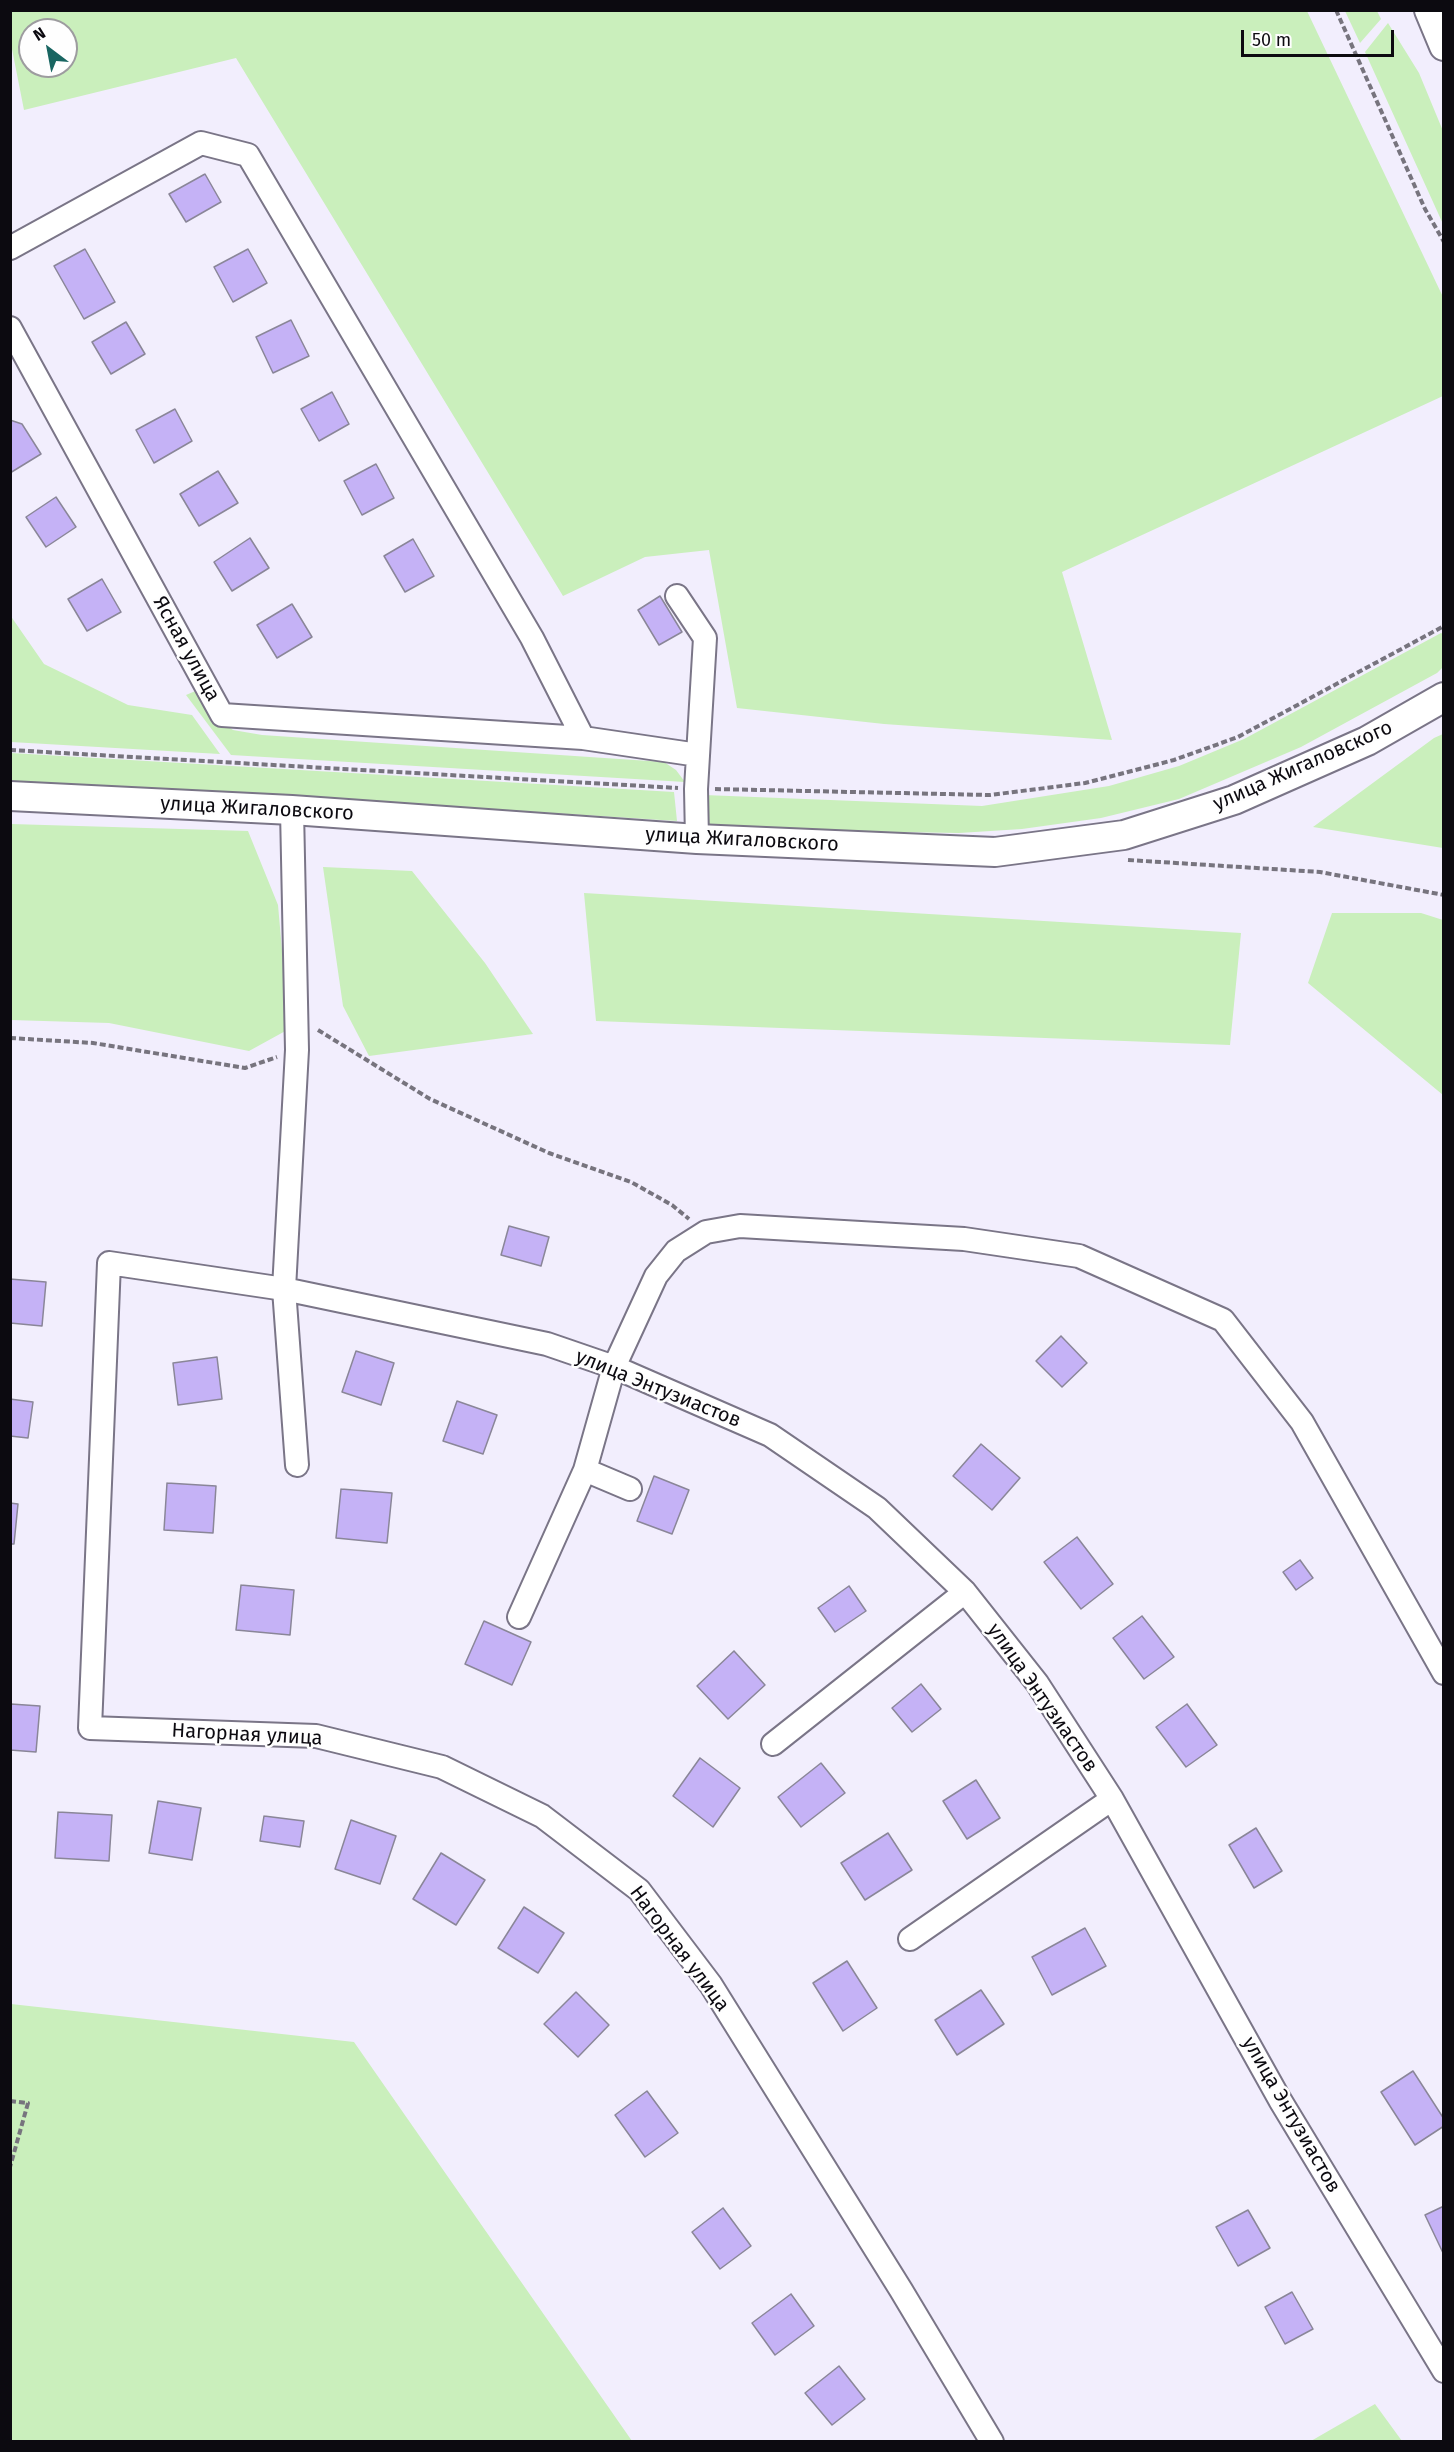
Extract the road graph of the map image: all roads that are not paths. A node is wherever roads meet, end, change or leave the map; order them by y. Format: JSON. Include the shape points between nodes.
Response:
{"nodes":[{"id":1,"x":1429,"y":10,"type":"edge"},
{"id":2,"x":1443,"y":46,"type":"edge"},
{"id":3,"x":10,"y":248,"type":"edge"},
{"id":4,"x":10,"y":328,"type":"edge"},
{"id":5,"x":676,"y":596,"type":"dead end"},
{"id":6,"x":1443,"y":698,"type":"edge"},
{"id":7,"x":583,"y":738,"type":"junction"},
{"id":8,"x":698,"y":755,"type":"junction"},
{"id":9,"x":10,"y":796,"type":"edge"},
{"id":10,"x":292,"y":810,"type":"junction"},
{"id":11,"x":697,"y":839,"type":"junction"},
{"id":12,"x":284,"y":1289,"type":"junction"},
{"id":13,"x":614,"y":1367,"type":"junction"},
{"id":14,"x":297,"y":1465,"type":"dead end"},
{"id":15,"x":585,"y":1470,"type":"junction"},
{"id":16,"x":630,"y":1489,"type":"dead end"},
{"id":17,"x":965,"y":1592,"type":"junction"},
{"id":18,"x":519,"y":1617,"type":"dead end"},
{"id":19,"x":1443,"y":1673,"type":"edge"},
{"id":20,"x":773,"y":1744,"type":"dead end"},
{"id":21,"x":1112,"y":1799,"type":"junction"},
{"id":22,"x":910,"y":1939,"type":"dead end"},
{"id":23,"x":1443,"y":2372,"type":"edge"},
{"id":24,"x":992,"y":2442,"type":"edge"}],
"edges":[{"from":1,"to":2,"type":"main road"},
{"from":3,"to":7,"type":"street","via":[[201,143],[248,154],[532,638]]},
{"from":4,"to":7,"type":"street","name":"Ясная улица","via":[[222,715]]},
{"from":5,"to":8,"type":"street","via":[[705,638]]},
{"from":6,"to":11,"type":"main road","name":"улица Жигаловского","via":[[1367,741],[1234,800],[1124,835],[995,852]]},
{"from":7,"to":8,"type":"street","name":"Ясная улица"},
{"from":8,"to":11,"type":"street"},
{"from":9,"to":10,"type":"main road","name":"улица Жигаловского"},
{"from":10,"to":11,"type":"main road","name":"улица Жигаловского"},
{"from":10,"to":12,"type":"street","via":[[297,1050]]},
{"from":12,"to":13,"type":"street","name":"улица Энтузиастов","via":[[548,1344]]},
{"from":12,"to":14,"type":"street"},
{"from":12,"to":24,"type":"street","name":"Нагорная улица","via":[[109,1263],[90,1728],[316,1736],[442,1767],[543,1816],[639,1890],[711,1985]]},
{"from":13,"to":15,"type":"street"},
{"from":13,"to":17,"type":"street","name":"улица Энтузиастов","via":[[770,1435],[876,1508]]},
{"from":13,"to":19,"type":"street","via":[[656,1276],[676,1251],[706,1232],[740,1226],[964,1239],[1079,1256],[1223,1320],[1302,1422]]},
{"from":15,"to":16,"type":"street"},
{"from":15,"to":18,"type":"street"},
{"from":17,"to":20,"type":"street"},
{"from":17,"to":21,"type":"street","name":"улица Энтузиастов","via":[[1037,1683]]},
{"from":21,"to":22,"type":"street"},
{"from":21,"to":23,"type":"street","name":"улица Энтузиастов","via":[[1280,2100]]}]}
